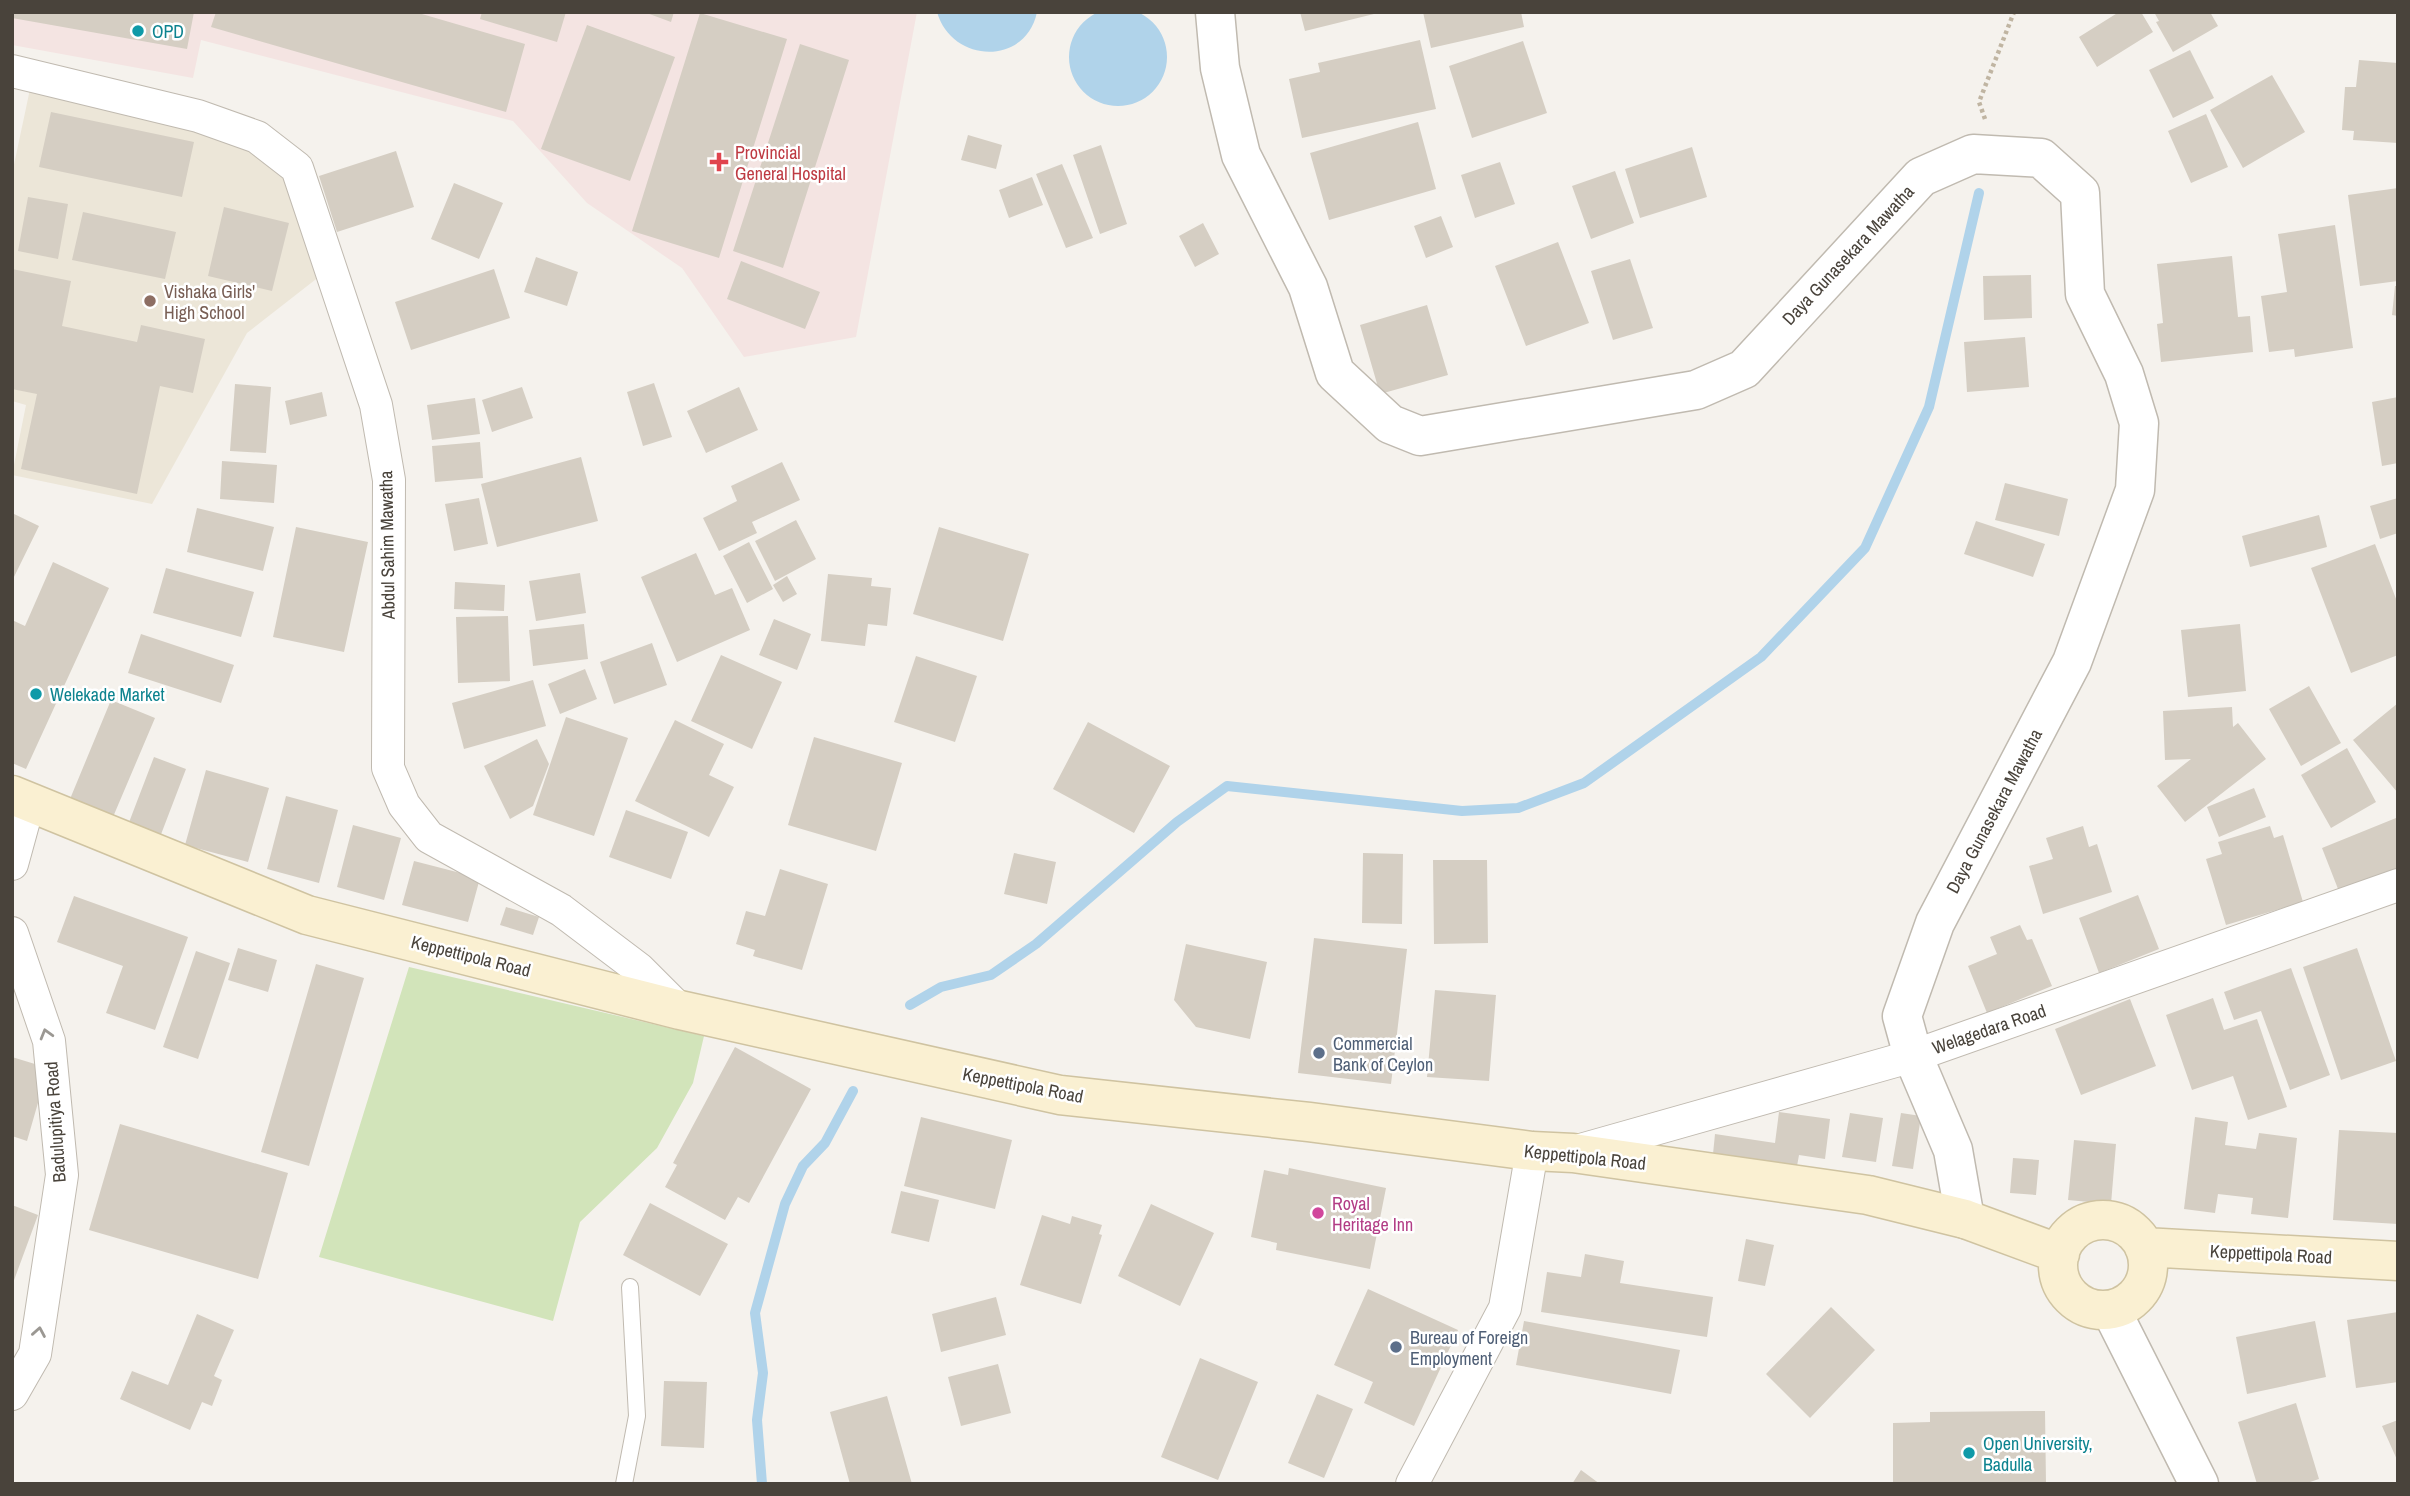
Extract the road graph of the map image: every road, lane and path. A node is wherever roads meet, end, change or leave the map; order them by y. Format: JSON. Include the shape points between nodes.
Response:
{"nodes":[{"id":1,"x":1215,"y":12,"type":"edge"},
{"id":2,"x":2014,"y":12,"type":"edge"},
{"id":3,"x":12,"y":71,"type":"edge"},
{"id":4,"x":1999,"y":156,"type":"junction"},
{"id":5,"x":21,"y":799,"type":"edge"},
{"id":6,"x":12,"y":864,"type":"edge"},
{"id":7,"x":2398,"y":885,"type":"edge"},
{"id":8,"x":12,"y":933,"type":"edge"},
{"id":9,"x":680,"y":1010,"type":"junction"},
{"id":10,"x":1913,"y":1056,"type":"junction"},
{"id":11,"x":1532,"y":1152,"type":"junction"},
{"id":12,"x":1573,"y":1153,"type":"junction"},
{"id":13,"x":1965,"y":1220,"type":"junction"},
{"id":14,"x":2144,"y":1247,"type":"junction"},
{"id":15,"x":2060,"y":1254,"type":"junction"},
{"id":16,"x":2398,"y":1261,"type":"edge"},
{"id":17,"x":630,"y":1287,"type":"dead end"},
{"id":18,"x":2111,"y":1310,"type":"junction"},
{"id":19,"x":12,"y":1394,"type":"edge"},
{"id":20,"x":624,"y":1484,"type":"edge"},
{"id":21,"x":1412,"y":1484,"type":"edge"},
{"id":22,"x":2199,"y":1484,"type":"edge"}],
"edges":[{"from":1,"to":4,"type":"street","name":"Daya Gunasekara Mawatha","via":[[1220,68],[1241,155],[1308,286],[1335,373],[1390,424],[1420,436],[1696,390],[1744,369],[1921,177],[1973,154]]},
{"from":2,"to":4,"type":"path","via":[[1979,102]]},
{"from":3,"to":9,"type":"street","name":"Abdul Sahim Mawatha","via":[[198,116],[257,137],[297,168],[376,405],[387,467],[388,768],[404,805],[429,836],[561,910],[639,969]]},
{"from":4,"to":10,"type":"street","name":"Daya Gunasekara Mawatha","via":[[2040,158],[2080,193],[2085,294],[2123,374],[2139,423],[2134,490],[2073,662],[1935,923],[1902,1016]]},
{"from":5,"to":6,"type":"street"},
{"from":5,"to":9,"type":"main road","name":"Keppettipola Road","via":[[306,915]]},
{"from":7,"to":10,"type":"street","name":"Welagedara Road"},
{"from":19,"to":8,"type":"street","name":"Badulupitiya Road","one_way":true,"via":[[35,1354],[62,1175],[49,1041]]},
{"from":9,"to":11,"type":"main road","name":"Keppettipola Road","via":[[1060,1095]]},
{"from":10,"to":12,"type":"street","name":"Welagedara Road"},
{"from":10,"to":13,"type":"street","name":"Daya Gunasekara Mawatha","via":[[1953,1150]]},
{"from":11,"to":12,"type":"main road","name":"Keppettipola Road"},
{"from":11,"to":21,"type":"street","via":[[1505,1308]]},
{"from":12,"to":13,"type":"main road","name":"Keppettipola Road","via":[[1868,1195]]},
{"from":13,"to":15,"type":"main road","name":"Keppettipola Road"},
{"from":14,"to":15,"type":"main road","via":[[2135,1233],[2107,1220],[2077,1229]]},
{"from":14,"to":16,"type":"main road","name":"Keppettipola Road"},
{"from":14,"to":18,"type":"main road","via":[[2148,1263],[2139,1294]]},
{"from":15,"to":18,"type":"main road","via":[[2060,1276],[2070,1296],[2096,1310]]},
{"from":17,"to":20,"type":"lane","via":[[637,1416]]},
{"from":18,"to":22,"type":"street"}]}
